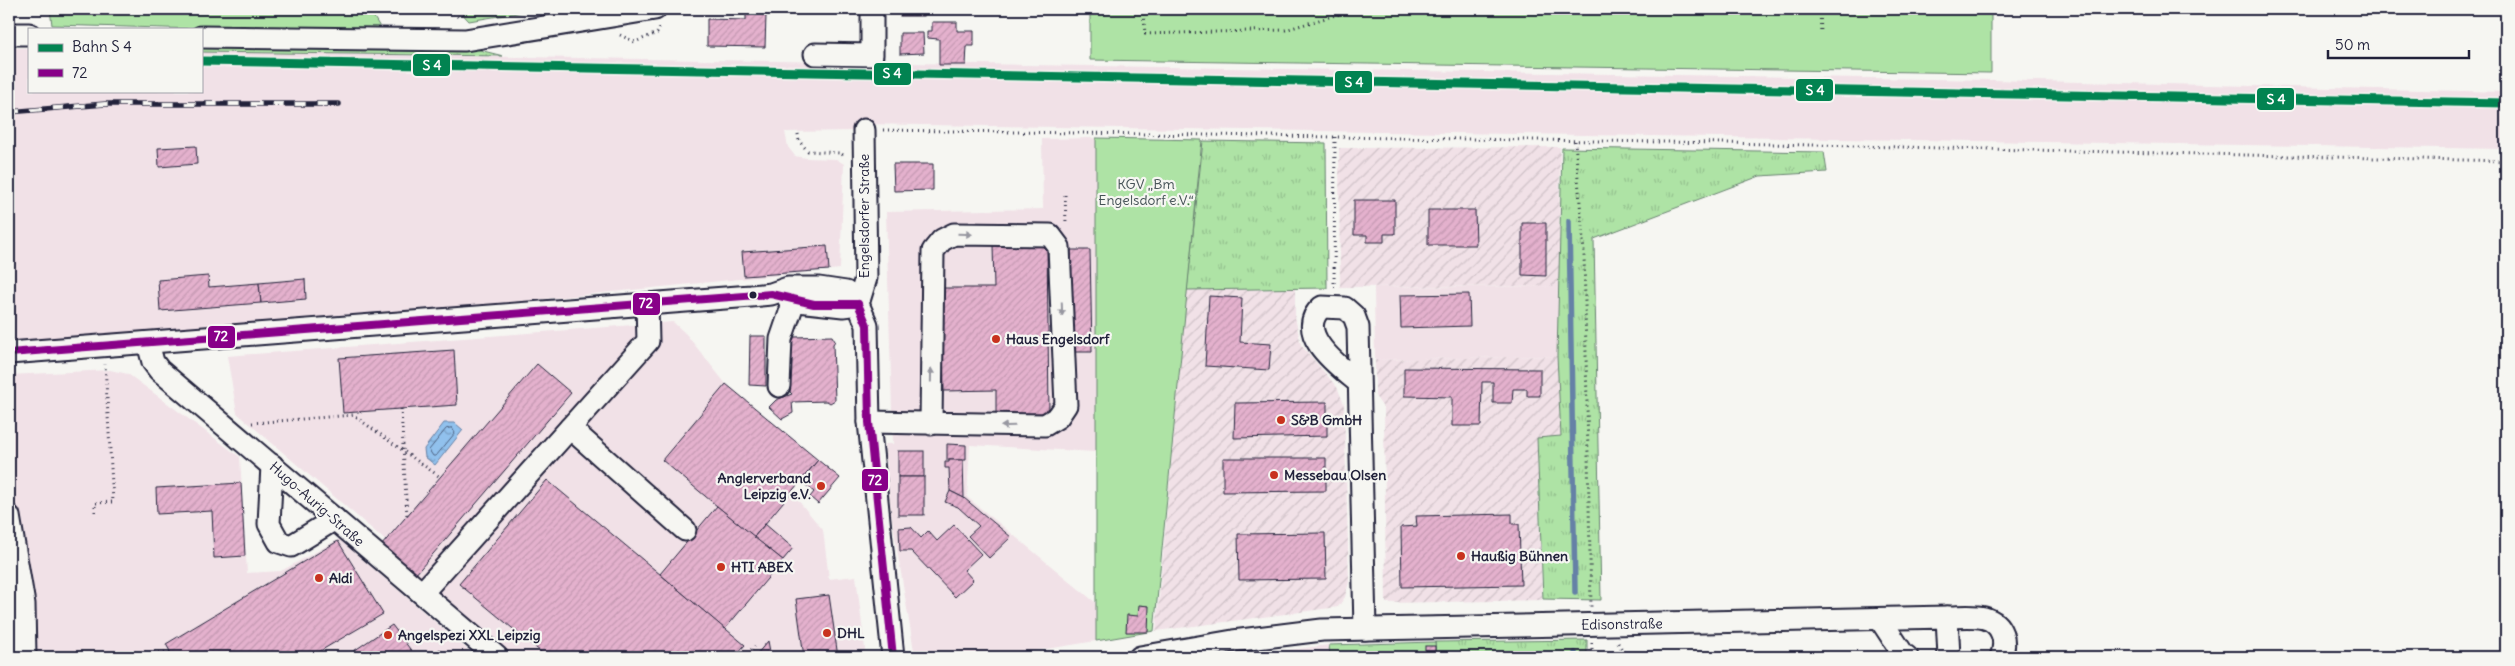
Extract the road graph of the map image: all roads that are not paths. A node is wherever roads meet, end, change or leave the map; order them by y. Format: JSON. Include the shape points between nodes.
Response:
{"nodes":[{"id":1,"x":655,"y":9,"type":"edge"},
{"id":2,"x":872,"y":9,"type":"edge"},
{"id":3,"x":9,"y":34,"type":"edge"},
{"id":4,"x":28,"y":34,"type":"edge"},
{"id":5,"x":202,"y":37,"type":"edge"},
{"id":6,"x":814,"y":54,"type":"dead end"},
{"id":7,"x":864,"y":130,"type":"road end"},
{"id":8,"x":771,"y":294,"type":"junction"},
{"id":9,"x":794,"y":301,"type":"junction"},
{"id":10,"x":647,"y":304,"type":"junction"},
{"id":11,"x":858,"y":304,"type":"junction"},
{"id":12,"x":148,"y":343,"type":"junction"},
{"id":13,"x":9,"y":353,"type":"edge"},
{"id":14,"x":1359,"y":383,"type":"junction"},
{"id":15,"x":780,"y":386,"type":"dead end"},
{"id":16,"x":869,"y":422,"type":"junction"},
{"id":17,"x":931,"y":424,"type":"junction"},
{"id":18,"x":570,"y":428,"type":"junction"},
{"id":19,"x":272,"y":465,"type":"junction"},
{"id":20,"x":9,"y":516,"type":"edge"},
{"id":21,"x":335,"y":520,"type":"junction"},
{"id":22,"x":685,"y":530,"type":"dead end"},
{"id":23,"x":422,"y":593,"type":"junction"},
{"id":24,"x":1947,"y":617,"type":"junction"},
{"id":25,"x":1880,"y":619,"type":"junction"},
{"id":26,"x":1365,"y":629,"type":"junction"},
{"id":27,"x":25,"y":657,"type":"edge"},
{"id":28,"x":497,"y":657,"type":"edge"},
{"id":29,"x":893,"y":657,"type":"edge"},
{"id":30,"x":1140,"y":657,"type":"edge"},
{"id":31,"x":1907,"y":657,"type":"edge"},
{"id":32,"x":1948,"y":657,"type":"edge"},
{"id":33,"x":2001,"y":657,"type":"edge"}],
"edges":[{"from":1,"to":5,"type":"street","via":[[465,40]]},
{"from":2,"to":6,"type":"street","via":[[872,55]]},
{"from":3,"to":4,"type":"street"},
{"from":7,"to":11,"type":"street","name":"Engelsdorfer Straße","via":[[866,278]]},
{"from":8,"to":9,"type":"street"},
{"from":8,"to":10,"type":"street"},
{"from":8,"to":11,"type":"street","via":[[788,288],[837,290],[846,292]]},
{"from":9,"to":11,"type":"street","via":[[843,306]]},
{"from":9,"to":15,"type":"street","via":[[781,338]]},
{"from":10,"to":12,"type":"street"},
{"from":10,"to":18,"type":"street","via":[[648,341]]},
{"from":11,"to":16,"type":"street","via":[[867,325]]},
{"from":12,"to":13,"type":"street"},
{"from":12,"to":19,"type":"street","name":"Hugo-Aurig-Straße","via":[[153,362],[159,370]]},
{"from":14,"to":14,"type":"street","via":[[1358,327],[1354,316],[1345,308],[1322,307],[1314,314],[1315,337],[1330,358]]},
{"from":14,"to":26,"type":"street"},
{"from":16,"to":17,"type":"street"},
{"from":16,"to":29,"type":"street"},
{"from":17,"to":17,"type":"street","one_way":true,"via":[[933,251],[942,240],[954,234],[1050,235],[1060,247],[1066,405],[1058,417],[1045,425]]},
{"from":18,"to":22,"type":"street"},
{"from":18,"to":23,"type":"street"},
{"from":19,"to":21,"type":"street","name":"Hugo-Aurig-Straße"},
{"from":19,"to":21,"type":"street","via":[[269,524],[279,542],[291,546]]},
{"from":20,"to":27,"type":"street","via":[[24,604]]},
{"from":21,"to":23,"type":"street","name":"Hugo-Aurig-Straße"},
{"from":23,"to":28,"type":"street","name":"Hugo-Aurig-Straße"},
{"from":24,"to":25,"type":"street","name":"Edisonstraße"},
{"from":24,"to":32,"type":"street"},
{"from":24,"to":33,"type":"street","name":"Edisonstraße","via":[[1981,616],[1992,620],[2004,639]]},
{"from":25,"to":26,"type":"street","name":"Edisonstraße"},
{"from":25,"to":31,"type":"street"},
{"from":26,"to":30,"type":"street","name":"Edisonstraße","via":[[1322,630],[1233,641]]}]}
